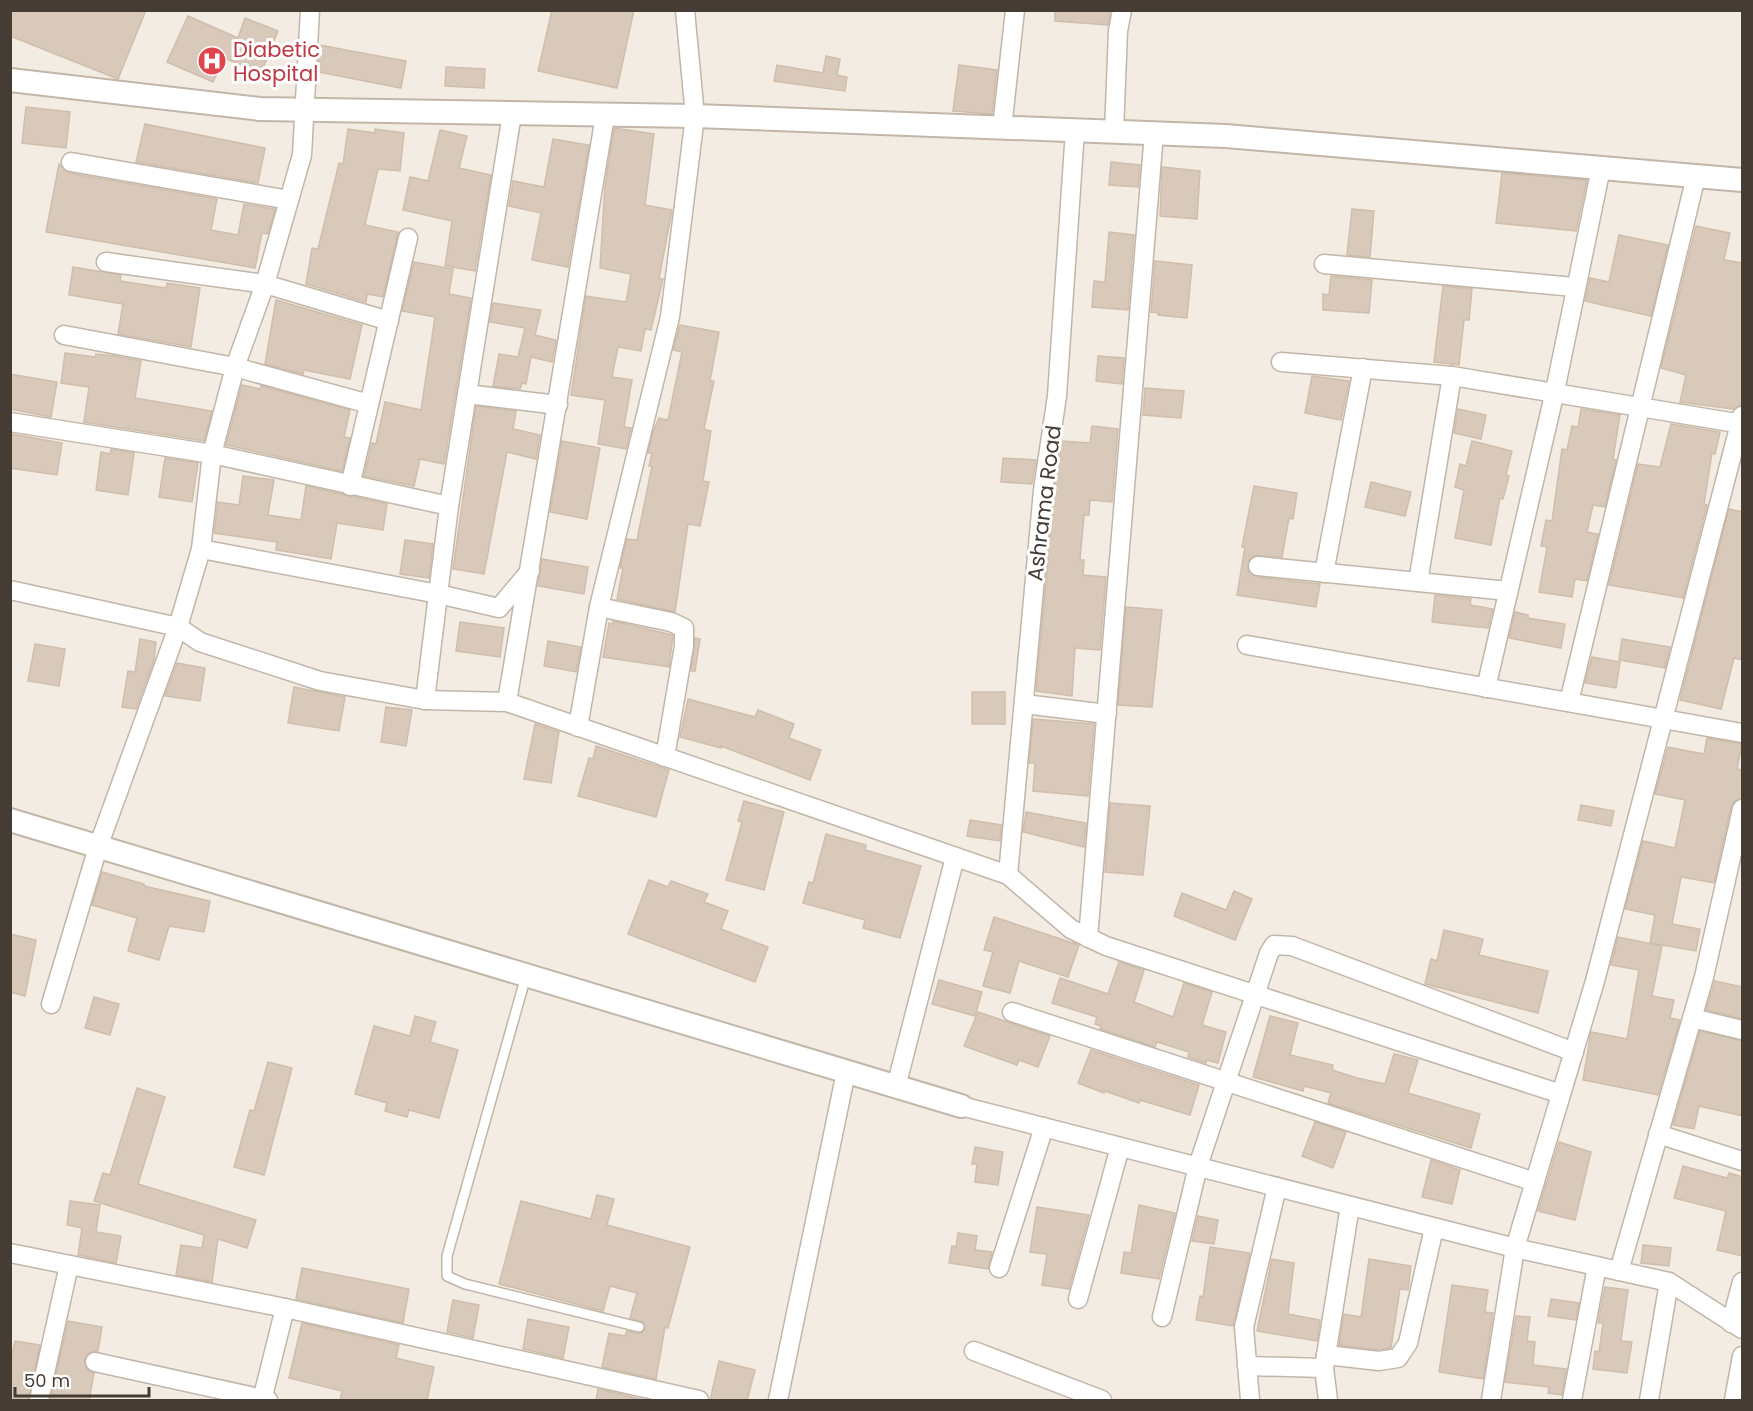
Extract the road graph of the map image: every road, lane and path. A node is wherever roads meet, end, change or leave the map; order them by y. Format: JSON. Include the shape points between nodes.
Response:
{"nodes":[{"id":1,"x":310,"y":10,"type":"edge"},
{"id":2,"x":685,"y":10,"type":"edge"},
{"id":3,"x":1015,"y":10,"type":"edge"},
{"id":4,"x":1122,"y":10,"type":"edge"},
{"id":5,"x":10,"y":80,"type":"edge"},
{"id":6,"x":304,"y":109,"type":"junction"},
{"id":7,"x":513,"y":114,"type":"junction"},
{"id":8,"x":605,"y":116,"type":"junction"},
{"id":9,"x":695,"y":116,"type":"junction"},
{"id":10,"x":1002,"y":128,"type":"junction"},
{"id":11,"x":1075,"y":130,"type":"junction"},
{"id":12,"x":1114,"y":132,"type":"junction"},
{"id":13,"x":1154,"y":133,"type":"junction"},
{"id":14,"x":71,"y":162,"type":"dead end"},
{"id":15,"x":1601,"y":168,"type":"junction"},
{"id":16,"x":1696,"y":176,"type":"junction"},
{"id":17,"x":1743,"y":180,"type":"edge"},
{"id":18,"x":289,"y":201,"type":"junction"},
{"id":19,"x":408,"y":238,"type":"dead end"},
{"id":20,"x":106,"y":262,"type":"dead end"},
{"id":21,"x":1324,"y":264,"type":"dead end"},
{"id":22,"x":265,"y":284,"type":"junction"},
{"id":23,"x":1574,"y":287,"type":"junction"},
{"id":24,"x":389,"y":321,"type":"junction"},
{"id":25,"x":64,"y":335,"type":"dead end"},
{"id":26,"x":1281,"y":362,"type":"dead end"},
{"id":27,"x":235,"y":366,"type":"junction"},
{"id":28,"x":1363,"y":368,"type":"junction"},
{"id":29,"x":1452,"y":376,"type":"junction"},
{"id":30,"x":1555,"y":391,"type":"junction"},
{"id":31,"x":468,"y":393,"type":"junction"},
{"id":32,"x":369,"y":404,"type":"junction"},
{"id":33,"x":558,"y":405,"type":"junction"},
{"id":34,"x":1642,"y":406,"type":"junction"},
{"id":35,"x":1742,"y":421,"type":"edge"},
{"id":36,"x":10,"y":422,"type":"edge"},
{"id":37,"x":212,"y":454,"type":"junction"},
{"id":38,"x":350,"y":486,"type":"junction"},
{"id":39,"x":449,"y":506,"type":"junction"},
{"id":40,"x":201,"y":549,"type":"junction"},
{"id":41,"x":1258,"y":566,"type":"dead end"},
{"id":42,"x":530,"y":571,"type":"junction"},
{"id":43,"x":1324,"y":573,"type":"junction"},
{"id":44,"x":1418,"y":582,"type":"junction"},
{"id":45,"x":10,"y":590,"type":"edge"},
{"id":46,"x":1508,"y":591,"type":"junction"},
{"id":47,"x":438,"y":594,"type":"junction"},
{"id":48,"x":599,"y":607,"type":"junction"},
{"id":49,"x":178,"y":627,"type":"junction"},
{"id":50,"x":1247,"y":645,"type":"dead end"},
{"id":51,"x":1486,"y":688,"type":"junction"},
{"id":52,"x":425,"y":700,"type":"junction"},
{"id":53,"x":507,"y":702,"type":"junction"},
{"id":54,"x":1569,"y":702,"type":"junction"},
{"id":55,"x":1024,"y":704,"type":"junction"},
{"id":56,"x":1107,"y":714,"type":"junction"},
{"id":57,"x":1665,"y":719,"type":"junction"},
{"id":58,"x":578,"y":727,"type":"junction"},
{"id":59,"x":1743,"y":733,"type":"edge"},
{"id":60,"x":665,"y":757,"type":"junction"},
{"id":61,"x":1743,"y":809,"type":"edge"},
{"id":62,"x":10,"y":820,"type":"edge"},
{"id":63,"x":98,"y":847,"type":"junction"},
{"id":64,"x":955,"y":857,"type":"junction"},
{"id":65,"x":1008,"y":875,"type":"junction"},
{"id":66,"x":1088,"y":938,"type":"junction"},
{"id":67,"x":526,"y":976,"type":"junction"},
{"id":68,"x":1255,"y":994,"type":"junction"},
{"id":69,"x":51,"y":1004,"type":"dead end"},
{"id":70,"x":1012,"y":1012,"type":"dead end"},
{"id":71,"x":1692,"y":1018,"type":"junction"},
{"id":72,"x":1743,"y":1030,"type":"edge"},
{"id":73,"x":1574,"y":1052,"type":"junction"},
{"id":74,"x":846,"y":1072,"type":"junction"},
{"id":75,"x":1227,"y":1081,"type":"junction"},
{"id":76,"x":896,"y":1087,"type":"junction"},
{"id":77,"x":1561,"y":1094,"type":"junction"},
{"id":78,"x":961,"y":1106,"type":"joint"},
{"id":79,"x":1044,"y":1127,"type":"junction"},
{"id":80,"x":1658,"y":1134,"type":"junction"},
{"id":81,"x":1120,"y":1147,"type":"junction"},
{"id":82,"x":1743,"y":1161,"type":"edge"},
{"id":83,"x":1198,"y":1166,"type":"junction"},
{"id":84,"x":1535,"y":1182,"type":"junction"},
{"id":85,"x":1277,"y":1187,"type":"junction"},
{"id":86,"x":1350,"y":1206,"type":"junction"},
{"id":87,"x":1434,"y":1228,"type":"junction"},
{"id":88,"x":1515,"y":1248,"type":"junction"},
{"id":89,"x":10,"y":1253,"type":"edge"},
{"id":90,"x":69,"y":1265,"type":"junction"},
{"id":91,"x":1597,"y":1266,"type":"junction"},
{"id":92,"x":999,"y":1268,"type":"dead end"},
{"id":93,"x":1619,"y":1271,"type":"junction"},
{"id":94,"x":1669,"y":1282,"type":"junction"},
{"id":95,"x":1743,"y":1282,"type":"edge"},
{"id":96,"x":1078,"y":1299,"type":"dead end"},
{"id":97,"x":285,"y":1308,"type":"junction"},
{"id":98,"x":1162,"y":1317,"type":"dead end"},
{"id":99,"x":1737,"y":1326,"type":"edge"},
{"id":100,"x":639,"y":1327,"type":"dead end"},
{"id":101,"x":974,"y":1351,"type":"dead end"},
{"id":102,"x":1743,"y":1356,"type":"edge"},
{"id":103,"x":95,"y":1362,"type":"dead end"},
{"id":104,"x":1325,"y":1362,"type":"junction"},
{"id":105,"x":1247,"y":1366,"type":"junction"},
{"id":106,"x":264,"y":1400,"type":"edge"},
{"id":107,"x":39,"y":1401,"type":"edge"},
{"id":108,"x":699,"y":1401,"type":"edge"},
{"id":109,"x":778,"y":1401,"type":"edge"},
{"id":110,"x":1102,"y":1401,"type":"edge"},
{"id":111,"x":1250,"y":1401,"type":"edge"},
{"id":112,"x":1328,"y":1401,"type":"edge"},
{"id":113,"x":1491,"y":1401,"type":"edge"},
{"id":114,"x":1572,"y":1401,"type":"edge"},
{"id":115,"x":1649,"y":1401,"type":"edge"},
{"id":116,"x":1734,"y":1401,"type":"edge"}],
"edges":[{"from":1,"to":6,"type":"street"},
{"from":2,"to":9,"type":"street"},
{"from":3,"to":10,"type":"street"},
{"from":4,"to":12,"type":"street"},
{"from":5,"to":6,"type":"street","via":[[260,110]]},
{"from":6,"to":7,"type":"street"},
{"from":6,"to":18,"type":"street","via":[[302,155]]},
{"from":7,"to":8,"type":"street"},
{"from":7,"to":31,"type":"street"},
{"from":8,"to":9,"type":"street"},
{"from":8,"to":33,"type":"street"},
{"from":9,"to":10,"type":"street"},
{"from":9,"to":48,"type":"street","via":[[670,317]]},
{"from":10,"to":11,"type":"street"},
{"from":11,"to":12,"type":"street"},
{"from":11,"to":55,"type":"street","name":"Ashrama Road","via":[[1058,396],[1043,490]]},
{"from":12,"to":13,"type":"street"},
{"from":13,"to":15,"type":"street","via":[[1238,136]]},
{"from":13,"to":56,"type":"street"},
{"from":14,"to":18,"type":"street"},
{"from":15,"to":16,"type":"street"},
{"from":15,"to":23,"type":"street"},
{"from":16,"to":17,"type":"street"},
{"from":16,"to":34,"type":"street"},
{"from":18,"to":22,"type":"street"},
{"from":19,"to":24,"type":"street"},
{"from":20,"to":22,"type":"street"},
{"from":21,"to":23,"type":"street"},
{"from":22,"to":24,"type":"street"},
{"from":22,"to":27,"type":"street"},
{"from":23,"to":30,"type":"street"},
{"from":24,"to":32,"type":"street"},
{"from":25,"to":27,"type":"street"},
{"from":26,"to":28,"type":"street"},
{"from":27,"to":32,"type":"street"},
{"from":27,"to":37,"type":"street"},
{"from":28,"to":29,"type":"street"},
{"from":28,"to":43,"type":"street"},
{"from":29,"to":30,"type":"street"},
{"from":29,"to":44,"type":"street"},
{"from":30,"to":34,"type":"street"},
{"from":30,"to":46,"type":"street"},
{"from":31,"to":33,"type":"street"},
{"from":31,"to":39,"type":"street"},
{"from":32,"to":38,"type":"street"},
{"from":33,"to":42,"type":"street"},
{"from":34,"to":35,"type":"street"},
{"from":34,"to":54,"type":"street"},
{"from":35,"to":57,"type":"street"},
{"from":36,"to":37,"type":"street"},
{"from":37,"to":38,"type":"street"},
{"from":37,"to":40,"type":"street"},
{"from":38,"to":39,"type":"street"},
{"from":39,"to":47,"type":"street"},
{"from":40,"to":47,"type":"street"},
{"from":40,"to":49,"type":"street"},
{"from":41,"to":43,"type":"street"},
{"from":42,"to":47,"type":"street","via":[[499,608]]},
{"from":42,"to":53,"type":"street"},
{"from":43,"to":44,"type":"street"},
{"from":44,"to":46,"type":"street"},
{"from":45,"to":49,"type":"street"},
{"from":46,"to":51,"type":"street"},
{"from":47,"to":52,"type":"street"},
{"from":48,"to":58,"type":"street"},
{"from":48,"to":60,"type":"street","via":[[684,628]]},
{"from":49,"to":52,"type":"street","via":[[200,642],[320,681]]},
{"from":49,"to":63,"type":"street"},
{"from":50,"to":51,"type":"street"},
{"from":51,"to":54,"type":"street"},
{"from":52,"to":53,"type":"street"},
{"from":53,"to":58,"type":"street"},
{"from":54,"to":57,"type":"street"},
{"from":55,"to":56,"type":"street"},
{"from":55,"to":65,"type":"street","name":"Ashrama Road"},
{"from":56,"to":66,"type":"street"},
{"from":57,"to":59,"type":"street"},
{"from":57,"to":73,"type":"street"},
{"from":58,"to":60,"type":"street"},
{"from":60,"to":64,"type":"street"},
{"from":61,"to":71,"type":"street"},
{"from":62,"to":63,"type":"street"},
{"from":63,"to":67,"type":"street"},
{"from":63,"to":69,"type":"street"},
{"from":64,"to":65,"type":"street"},
{"from":64,"to":76,"type":"street"},
{"from":65,"to":66,"type":"street","via":[[1071,929]]},
{"from":66,"to":68,"type":"street"},
{"from":67,"to":74,"type":"street"},
{"from":67,"to":100,"type":"lane","via":[[447,1256],[447,1276],[465,1284]]},
{"from":68,"to":73,"type":"street","via":[[1274,945],[1292,946]]},
{"from":68,"to":75,"type":"street"},
{"from":68,"to":77,"type":"street"},
{"from":70,"to":75,"type":"street"},
{"from":71,"to":72,"type":"street"},
{"from":71,"to":80,"type":"street"},
{"from":73,"to":77,"type":"street"},
{"from":74,"to":76,"type":"street"},
{"from":74,"to":109,"type":"street"},
{"from":75,"to":83,"type":"street"},
{"from":75,"to":84,"type":"street"},
{"from":76,"to":78,"type":"street"},
{"from":77,"to":84,"type":"street"},
{"from":78,"to":79,"type":"street"},
{"from":79,"to":81,"type":"street"},
{"from":79,"to":92,"type":"street"},
{"from":80,"to":82,"type":"street"},
{"from":80,"to":93,"type":"street"},
{"from":81,"to":83,"type":"street"},
{"from":81,"to":96,"type":"street"},
{"from":83,"to":85,"type":"street"},
{"from":83,"to":98,"type":"street"},
{"from":84,"to":88,"type":"street"},
{"from":85,"to":86,"type":"street"},
{"from":85,"to":105,"type":"street","via":[[1245,1328]]},
{"from":86,"to":87,"type":"street"},
{"from":86,"to":104,"type":"street"},
{"from":87,"to":88,"type":"street"},
{"from":87,"to":104,"type":"street","via":[[1408,1343],[1398,1358]]},
{"from":88,"to":91,"type":"street"},
{"from":88,"to":113,"type":"street"},
{"from":89,"to":90,"type":"street"},
{"from":90,"to":97,"type":"street"},
{"from":90,"to":107,"type":"street"},
{"from":91,"to":93,"type":"street"},
{"from":91,"to":114,"type":"street"},
{"from":93,"to":94,"type":"street"},
{"from":94,"to":99,"type":"street"},
{"from":94,"to":115,"type":"street"},
{"from":95,"to":99,"type":"street"},
{"from":97,"to":106,"type":"street"},
{"from":97,"to":108,"type":"street"},
{"from":101,"to":110,"type":"street"},
{"from":102,"to":116,"type":"street"},
{"from":103,"to":106,"type":"street"},
{"from":104,"to":105,"type":"street"},
{"from":104,"to":112,"type":"street"},
{"from":105,"to":111,"type":"street"}]}
